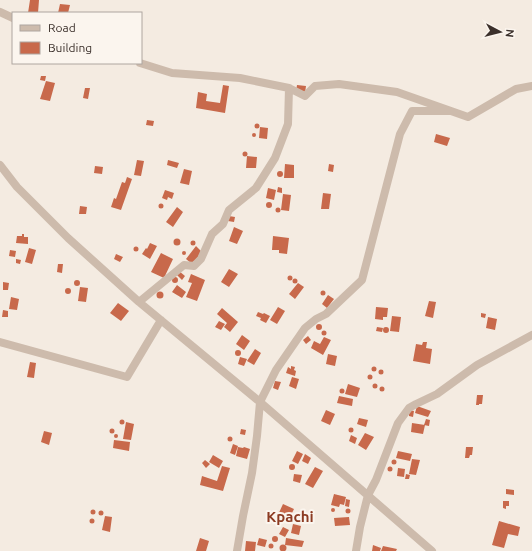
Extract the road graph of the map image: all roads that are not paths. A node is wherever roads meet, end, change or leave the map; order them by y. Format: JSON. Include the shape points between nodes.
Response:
{"nodes":[{"id":1,"x":0,"y":12,"type":"edge"},
{"id":2,"x":12,"y":18,"type":"edge"},
{"id":3,"x":142,"y":64,"type":"edge"},
{"id":4,"x":532,"y":86,"type":"edge"},
{"id":5,"x":289,"y":88,"type":"junction"},
{"id":6,"x":450,"y":111,"type":"junction"},
{"id":7,"x":0,"y":165,"type":"edge"},
{"id":8,"x":139,"y":302,"type":"junction"},
{"id":9,"x":161,"y":320,"type":"junction"},
{"id":10,"x":532,"y":335,"type":"edge"},
{"id":11,"x":0,"y":342,"type":"edge"},
{"id":12,"x":260,"y":402,"type":"junction"},
{"id":13,"x":368,"y":495,"type":"junction"},
{"id":14,"x":237,"y":551,"type":"edge"},
{"id":15,"x":356,"y":551,"type":"edge"},
{"id":16,"x":432,"y":551,"type":"edge"}],
"edges":[{"from":1,"to":2,"type":"street"},
{"from":3,"to":5,"type":"street","via":[[172,73],[240,78]]},
{"from":4,"to":6,"type":"street","via":[[516,89],[468,117]]},
{"from":5,"to":6,"type":"street","via":[[305,96],[315,86],[339,84],[397,92]]},
{"from":5,"to":8,"type":"street","via":[[288,124],[275,158],[256,188],[229,210],[223,224],[212,234],[201,259],[194,266],[184,265]]},
{"from":6,"to":12,"type":"street","via":[[412,111],[400,134],[362,280],[326,314],[305,328],[276,370]]},
{"from":7,"to":8,"type":"street","via":[[17,187]]},
{"from":8,"to":9,"type":"street"},
{"from":9,"to":11,"type":"street","via":[[127,377]]},
{"from":9,"to":12,"type":"street"},
{"from":10,"to":13,"type":"street","via":[[477,365],[437,394],[409,408],[398,423]]},
{"from":12,"to":13,"type":"street"},
{"from":12,"to":14,"type":"street","via":[[252,473]]},
{"from":13,"to":15,"type":"street"},
{"from":13,"to":16,"type":"street"}]}
